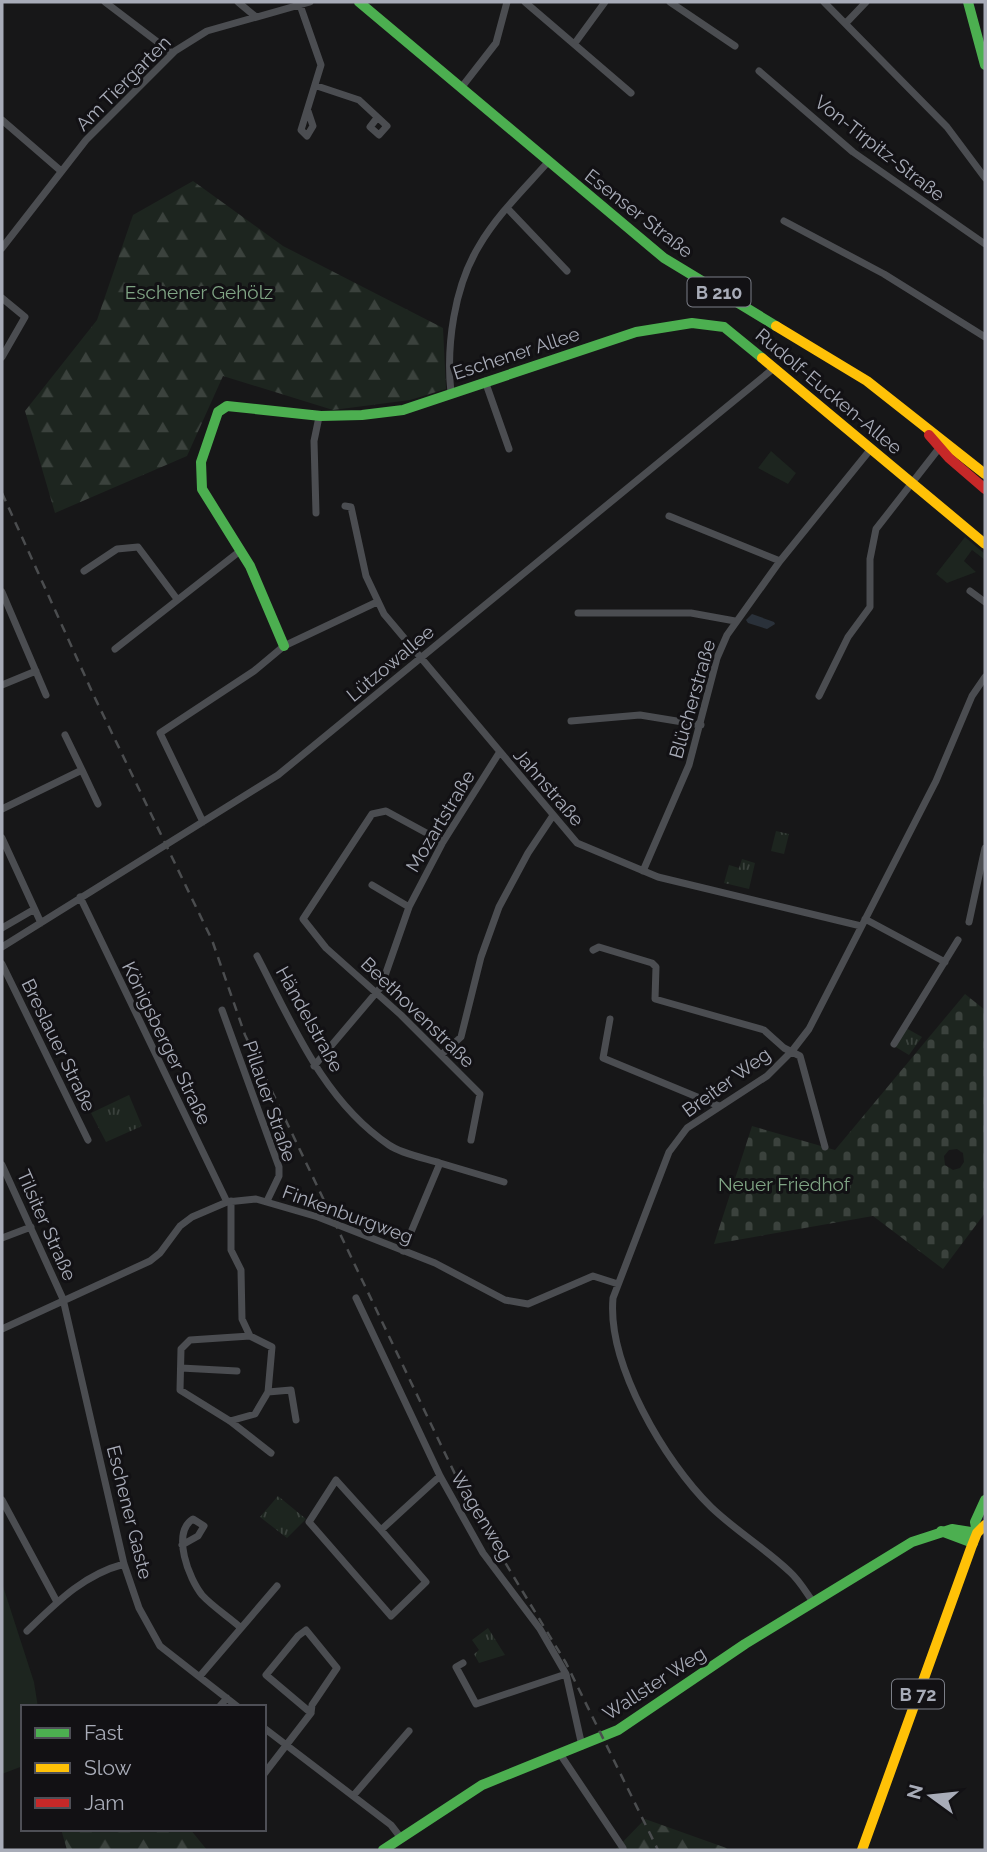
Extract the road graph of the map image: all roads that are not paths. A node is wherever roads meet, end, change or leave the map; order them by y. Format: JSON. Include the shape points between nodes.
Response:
{"nodes":[{"id":1,"x":105,"y":2,"type":"edge"},
{"id":2,"x":239,"y":2,"type":"edge"},
{"id":3,"x":310,"y":2,"type":"edge"},
{"id":4,"x":359,"y":2,"type":"edge"},
{"id":5,"x":507,"y":2,"type":"edge"},
{"id":6,"x":524,"y":2,"type":"edge"},
{"id":7,"x":605,"y":2,"type":"edge"},
{"id":8,"x":670,"y":2,"type":"edge"},
{"id":9,"x":824,"y":2,"type":"edge"},
{"id":10,"x":866,"y":2,"type":"edge"},
{"id":11,"x":968,"y":2,"type":"edge"},
{"id":12,"x":300,"y":5,"type":"junction"},
{"id":13,"x":256,"y":17,"type":"junction"},
{"id":14,"x":846,"y":23,"type":"junction"},
{"id":15,"x":575,"y":43,"type":"junction"},
{"id":16,"x":735,"y":46,"type":"dead end"},
{"id":17,"x":172,"y":53,"type":"junction"},
{"id":18,"x":985,"y":65,"type":"edge"},
{"id":19,"x":759,"y":71,"type":"dead end"},
{"id":20,"x":317,"y":86,"type":"junction"},
{"id":21,"x":461,"y":88,"type":"junction"},
{"id":22,"x":631,"y":93,"type":"dead end"},
{"id":23,"x":308,"y":111,"type":"dead end"},
{"id":24,"x":377,"y":118,"type":"dead end"},
{"id":25,"x":2,"y":120,"type":"edge"},
{"id":26,"x":548,"y":162,"type":"junction"},
{"id":27,"x":61,"y":171,"type":"junction"},
{"id":28,"x":985,"y":178,"type":"edge"},
{"id":29,"x":507,"y":208,"type":"junction"},
{"id":30,"x":784,"y":221,"type":"dead end"},
{"id":31,"x":985,"y":244,"type":"edge"},
{"id":32,"x":2,"y":246,"type":"edge"},
{"id":33,"x":567,"y":271,"type":"dead end"},
{"id":34,"x":2,"y":298,"type":"edge"},
{"id":35,"x":724,"y":327,"type":"joint"},
{"id":36,"x":985,"y":337,"type":"edge"},
{"id":37,"x":2,"y":357,"type":"edge"},
{"id":38,"x":774,"y":368,"type":"junction"},
{"id":39,"x":485,"y":381,"type":"junction"},
{"id":40,"x":451,"y":393,"type":"junction"},
{"id":41,"x":319,"y":417,"type":"junction"},
{"id":42,"x":942,"y":444,"type":"junction"},
{"id":43,"x":509,"y":449,"type":"dead end"},
{"id":44,"x":870,"y":450,"type":"junction"},
{"id":45,"x":985,"y":474,"type":"edge"},
{"id":46,"x":911,"y":484,"type":"junction"},
{"id":47,"x":985,"y":489,"type":"edge"},
{"id":48,"x":345,"y":506,"type":"dead end"},
{"id":49,"x":316,"y":513,"type":"dead end"},
{"id":50,"x":669,"y":516,"type":"dead end"},
{"id":51,"x":985,"y":544,"type":"edge"},
{"id":52,"x":240,"y":551,"type":"junction"},
{"id":53,"x":780,"y":561,"type":"junction"},
{"id":54,"x":84,"y":572,"type":"dead end"},
{"id":55,"x":970,"y":591,"type":"dead end"},
{"id":56,"x":2,"y":592,"type":"edge"},
{"id":57,"x":177,"y":599,"type":"junction"},
{"id":58,"x":377,"y":601,"type":"junction"},
{"id":59,"x":985,"y":602,"type":"edge"},
{"id":60,"x":578,"y":613,"type":"dead end"},
{"id":61,"x":735,"y":621,"type":"junction"},
{"id":62,"x":284,"y":646,"type":"junction"},
{"id":63,"x":115,"y":649,"type":"dead end"},
{"id":64,"x":421,"y":659,"type":"junction"},
{"id":65,"x":36,"y":671,"type":"junction"},
{"id":66,"x":985,"y":677,"type":"edge"},
{"id":67,"x":2,"y":685,"type":"edge"},
{"id":68,"x":46,"y":695,"type":"dead end"},
{"id":69,"x":819,"y":696,"type":"dead end"},
{"id":70,"x":571,"y":721,"type":"dead end"},
{"id":71,"x":701,"y":725,"type":"junction"},
{"id":72,"x":65,"y":735,"type":"dead end"},
{"id":73,"x":499,"y":753,"type":"junction"},
{"id":74,"x":82,"y":770,"type":"junction"},
{"id":75,"x":98,"y":804,"type":"dead end"},
{"id":76,"x":2,"y":809,"type":"edge"},
{"id":77,"x":552,"y":817,"type":"junction"},
{"id":78,"x":203,"y":822,"type":"junction"},
{"id":79,"x":2,"y":838,"type":"edge"},
{"id":80,"x":443,"y":842,"type":"junction"},
{"id":81,"x":985,"y":848,"type":"edge"},
{"id":82,"x":643,"y":871,"type":"junction"},
{"id":83,"x":372,"y":885,"type":"dead end"},
{"id":84,"x":80,"y":897,"type":"junction"},
{"id":85,"x":409,"y":907,"type":"junction"},
{"id":86,"x":33,"y":910,"type":"junction"},
{"id":87,"x":969,"y":922,"type":"dead end"},
{"id":88,"x":41,"y":923,"type":"junction"},
{"id":89,"x":863,"y":923,"type":"junction"},
{"id":90,"x":2,"y":928,"type":"edge"},
{"id":91,"x":958,"y":940,"type":"dead end"},
{"id":92,"x":2,"y":947,"type":"edge"},
{"id":93,"x":593,"y":950,"type":"dead end"},
{"id":94,"x":257,"y":956,"type":"dead end"},
{"id":95,"x":945,"y":962,"type":"junction"},
{"id":96,"x":2,"y":964,"type":"edge"},
{"id":97,"x":376,"y":993,"type":"junction"},
{"id":98,"x":222,"y":1010,"type":"dead end"},
{"id":99,"x":610,"y":1019,"type":"dead end"},
{"id":100,"x":894,"y":1044,"type":"dead end"},
{"id":101,"x":792,"y":1052,"type":"junction"},
{"id":102,"x":441,"y":1055,"type":"junction"},
{"id":103,"x":314,"y":1066,"type":"junction"},
{"id":104,"x":719,"y":1106,"type":"junction"},
{"id":105,"x":88,"y":1140,"type":"dead end"},
{"id":106,"x":471,"y":1140,"type":"dead end"},
{"id":107,"x":825,"y":1147,"type":"dead end"},
{"id":108,"x":440,"y":1163,"type":"junction"},
{"id":109,"x":2,"y":1165,"type":"edge"},
{"id":110,"x":504,"y":1182,"type":"dead end"},
{"id":111,"x":267,"y":1201,"type":"junction"},
{"id":112,"x":229,"y":1202,"type":"junction"},
{"id":113,"x":31,"y":1227,"type":"junction"},
{"id":114,"x":2,"y":1238,"type":"edge"},
{"id":115,"x":403,"y":1251,"type":"junction"},
{"id":116,"x":618,"y":1284,"type":"junction"},
{"id":117,"x":356,"y":1298,"type":"dead end"},
{"id":118,"x":63,"y":1299,"type":"junction"},
{"id":119,"x":2,"y":1329,"type":"edge"},
{"id":120,"x":250,"y":1336,"type":"junction"},
{"id":121,"x":181,"y":1368,"type":"junction"},
{"id":122,"x":237,"y":1371,"type":"dead end"},
{"id":123,"x":268,"y":1392,"type":"junction"},
{"id":124,"x":296,"y":1420,"type":"dead end"},
{"id":125,"x":230,"y":1421,"type":"junction"},
{"id":126,"x":271,"y":1453,"type":"dead end"},
{"id":127,"x":440,"y":1476,"type":"junction"},
{"id":128,"x":2,"y":1500,"type":"edge"},
{"id":129,"x":985,"y":1500,"type":"edge"},
{"id":130,"x":985,"y":1525,"type":"edge"},
{"id":131,"x":381,"y":1530,"type":"junction"},
{"id":132,"x":975,"y":1538,"type":"junction"},
{"id":133,"x":183,"y":1545,"type":"dead end"},
{"id":134,"x":124,"y":1564,"type":"junction"},
{"id":135,"x":276,"y":1586,"type":"dead end"},
{"id":136,"x":57,"y":1602,"type":"junction"},
{"id":137,"x":813,"y":1602,"type":"junction"},
{"id":138,"x":241,"y":1628,"type":"junction"},
{"id":139,"x":27,"y":1631,"type":"dead end"},
{"id":140,"x":463,"y":1663,"type":"dead end"},
{"id":141,"x":566,"y":1674,"type":"junction"},
{"id":142,"x":201,"y":1676,"type":"junction"},
{"id":143,"x":227,"y":1698,"type":"junction"},
{"id":144,"x":221,"y":1705,"type":"edge"},
{"id":145,"x":236,"y":1705,"type":"edge"},
{"id":146,"x":311,"y":1713,"type":"junction"},
{"id":147,"x":266,"y":1730,"type":"edge"},
{"id":148,"x":409,"y":1731,"type":"dead end"},
{"id":149,"x":288,"y":1747,"type":"junction"},
{"id":150,"x":582,"y":1747,"type":"junction"},
{"id":151,"x":560,"y":1754,"type":"junction"},
{"id":152,"x":266,"y":1772,"type":"edge"},
{"id":153,"x":353,"y":1796,"type":"junction"},
{"id":154,"x":401,"y":1838,"type":"junction"},
{"id":155,"x":623,"y":1848,"type":"dead end"},
{"id":156,"x":383,"y":1850,"type":"edge"},
{"id":157,"x":862,"y":1850,"type":"edge"}],
"edges":[{"from":1,"to":17,"type":"street"},
{"from":2,"to":13,"type":"street"},
{"from":3,"to":12,"type":"street","name":"Am Tiergarten"},
{"from":4,"to":21,"type":"street","name":"Esenser Straße","number":"B 210"},
{"from":5,"to":21,"type":"street","via":[[496,43]]},
{"from":6,"to":15,"type":"street"},
{"from":7,"to":15,"type":"street"},
{"from":8,"to":16,"type":"street"},
{"from":9,"to":14,"type":"street"},
{"from":10,"to":14,"type":"street"},
{"from":11,"to":18,"type":"street"},
{"from":12,"to":13,"type":"street","name":"Am Tiergarten"},
{"from":12,"to":20,"type":"street","via":[[320,55]]},
{"from":13,"to":17,"type":"street","name":"Am Tiergarten","via":[[208,31]]},
{"from":14,"to":28,"type":"street","via":[[947,127]]},
{"from":15,"to":22,"type":"street"},
{"from":17,"to":27,"type":"street","name":"Am Tiergarten"},
{"from":19,"to":31,"type":"street","name":"Von-Tirpitz-Straße","via":[[853,152]]},
{"from":20,"to":23,"type":"street"},
{"from":20,"to":24,"type":"street","via":[[359,100]]},
{"from":21,"to":26,"type":"street","name":"Esenser Straße","number":"B 210"},
{"from":25,"to":27,"type":"street"},
{"from":26,"to":29,"type":"street"},
{"from":26,"to":42,"type":"street","name":"Esenser Straße","number":"B 210","via":[[664,258],[841,364]]},
{"from":27,"to":32,"type":"street","name":"Am Tiergarten"},
{"from":29,"to":33,"type":"street"},
{"from":29,"to":40,"type":"street","via":[[466,272],[451,331]]},
{"from":30,"to":36,"type":"street","via":[[884,274]]},
{"from":34,"to":37,"type":"street","via":[[24,317]]},
{"from":35,"to":38,"type":"street","name":"Rudolf-Eucken-Allee"},
{"from":35,"to":39,"type":"street","name":"Eschener Allee","via":[[706,324],[636,332]]},
{"from":38,"to":44,"type":"street","name":"Rudolf-Eucken-Allee"},
{"from":38,"to":64,"type":"street","name":"Lützowallee"},
{"from":39,"to":40,"type":"street","name":"Eschener Allee"},
{"from":39,"to":43,"type":"street"},
{"from":40,"to":41,"type":"street","name":"Eschener Allee","via":[[379,415]]},
{"from":41,"to":49,"type":"street","via":[[314,441]]},
{"from":41,"to":52,"type":"street","name":"Eschener Allee","via":[[239,406],[218,412],[200,473],[202,489]]},
{"from":42,"to":45,"type":"street","name":"Esenser Straße","number":"B 210"},
{"from":42,"to":46,"type":"street"},
{"from":42,"to":47,"type":"street","name":"Esenser Straße","number":"B 210"},
{"from":44,"to":46,"type":"street","name":"Rudolf-Eucken-Allee"},
{"from":44,"to":53,"type":"street","name":"Blücherstraße"},
{"from":46,"to":51,"type":"street","name":"Rudolf-Eucken-Allee"},
{"from":46,"to":69,"type":"street","via":[[876,529],[870,559],[870,607],[848,637]]},
{"from":48,"to":58,"type":"street","name":"Jahnstraße","via":[[351,508],[359,552]]},
{"from":50,"to":53,"type":"street"},
{"from":52,"to":57,"type":"street"},
{"from":52,"to":62,"type":"street","name":"Eschener Allee"},
{"from":53,"to":61,"type":"street","name":"Blücherstraße"},
{"from":54,"to":57,"type":"street","via":[[117,549],[138,547]]},
{"from":55,"to":59,"type":"street"},
{"from":56,"to":65,"type":"street"},
{"from":57,"to":63,"type":"street"},
{"from":58,"to":62,"type":"street"},
{"from":58,"to":64,"type":"street","name":"Jahnstraße"},
{"from":60,"to":61,"type":"street","via":[[691,613]]},
{"from":61,"to":71,"type":"street","name":"Blücherstraße","via":[[717,658]]},
{"from":62,"to":78,"type":"street","via":[[160,733]]},
{"from":64,"to":73,"type":"street","name":"Jahnstraße"},
{"from":64,"to":78,"type":"street","name":"Lützowallee","via":[[278,775]]},
{"from":65,"to":67,"type":"street"},
{"from":65,"to":68,"type":"street"},
{"from":66,"to":89,"type":"street","name":"Breiter Weg"},
{"from":70,"to":71,"type":"street","via":[[640,715]]},
{"from":71,"to":82,"type":"street","name":"Blücherstraße","via":[[675,800]]},
{"from":72,"to":74,"type":"street"},
{"from":73,"to":77,"type":"street","name":"Jahnstraße"},
{"from":73,"to":80,"type":"street","name":"Mozartstraße"},
{"from":74,"to":75,"type":"street"},
{"from":74,"to":76,"type":"street"},
{"from":77,"to":82,"type":"street","name":"Jahnstraße","via":[[578,843]]},
{"from":77,"to":102,"type":"street","via":[[499,907],[461,1037]]},
{"from":78,"to":84,"type":"street","name":"Lützowallee"},
{"from":79,"to":86,"type":"street"},
{"from":80,"to":85,"type":"street","name":"Mozartstraße"},
{"from":80,"to":97,"type":"street","name":"Beethovenstraße","via":[[386,811],[372,814],[303,919],[316,938]]},
{"from":81,"to":87,"type":"street"},
{"from":82,"to":89,"type":"street","name":"Jahnstraße"},
{"from":83,"to":85,"type":"street"},
{"from":84,"to":88,"type":"street","name":"Lützowallee"},
{"from":84,"to":112,"type":"street","name":"Königsberger Straße"},
{"from":85,"to":97,"type":"street","name":"Mozartstraße"},
{"from":86,"to":88,"type":"street"},
{"from":86,"to":90,"type":"street"},
{"from":88,"to":92,"type":"street","name":"Lützowallee"},
{"from":89,"to":95,"type":"street","name":"Jahnstraße"},
{"from":89,"to":101,"type":"street","name":"Breiter Weg","via":[[809,1029]]},
{"from":91,"to":95,"type":"street"},
{"from":93,"to":101,"type":"street","via":[[599,947],[652,963],[656,967],[655,999],[764,1030]]},
{"from":94,"to":103,"type":"street","name":"Händelstraße"},
{"from":95,"to":100,"type":"street"},
{"from":96,"to":105,"type":"street","name":"Breslauer Straße"},
{"from":97,"to":102,"type":"street","name":"Beethovenstraße"},
{"from":97,"to":103,"type":"street","name":"Mozartstraße"},
{"from":98,"to":111,"type":"street","name":"Pillauer Straße","via":[[279,1167]]},
{"from":99,"to":104,"type":"street","via":[[603,1058]]},
{"from":101,"to":104,"type":"street","name":"Breiter Weg","via":[[766,1076]]},
{"from":101,"to":107,"type":"street","via":[[800,1056]]},
{"from":102,"to":106,"type":"street","name":"Beethovenstraße","via":[[480,1094]]},
{"from":103,"to":108,"type":"street","name":"Händelstraße","via":[[342,1104],[390,1146]]},
{"from":104,"to":116,"type":"street","name":"Breiter Weg","via":[[687,1128],[669,1152]]},
{"from":108,"to":110,"type":"street","name":"Händelstraße"},
{"from":108,"to":115,"type":"street"},
{"from":109,"to":113,"type":"street","name":"Tilsiter Straße"},
{"from":111,"to":112,"type":"street","name":"Finkenburgweg"},
{"from":111,"to":115,"type":"street","name":"Finkenburgweg"},
{"from":112,"to":118,"type":"street","name":"Finkenburgweg","via":[[185,1221],[155,1258]]},
{"from":112,"to":120,"type":"street","via":[[231,1250],[241,1270],[242,1319]]},
{"from":113,"to":114,"type":"street"},
{"from":113,"to":118,"type":"street","name":"Tilsiter Straße"},
{"from":115,"to":116,"type":"street","name":"Finkenburgweg","via":[[505,1300],[528,1304],[593,1276]]},
{"from":116,"to":137,"type":"street","name":"Breiter Weg","via":[[611,1317],[628,1379],[651,1424],[710,1506],[791,1572]]},
{"from":117,"to":127,"type":"street","name":"Wagenweg"},
{"from":118,"to":119,"type":"street","name":"Finkenburgweg"},
{"from":118,"to":134,"type":"street","name":"Eschener Gaste"},
{"from":120,"to":121,"type":"street","via":[[190,1340],[181,1349]]},
{"from":120,"to":123,"type":"street","via":[[272,1347]]},
{"from":121,"to":122,"type":"street"},
{"from":121,"to":125,"type":"street","via":[[180,1390]]},
{"from":123,"to":124,"type":"street","via":[[291,1390]]},
{"from":123,"to":125,"type":"street","via":[[255,1414]]},
{"from":125,"to":126,"type":"street"},
{"from":127,"to":131,"type":"street"},
{"from":127,"to":141,"type":"street","name":"Wagenweg","via":[[483,1553],[540,1629]]},
{"from":128,"to":136,"type":"street"},
{"from":129,"to":132,"type":"street","number":"B 72","via":[[975,1522]]},
{"from":130,"to":132,"type":"street","number":"B 72"},
{"from":131,"to":131,"type":"street","via":[[335,1480],[309,1522],[391,1616],[426,1582]]},
{"from":132,"to":137,"type":"street","name":"Wallster Weg","via":[[938,1530]]},
{"from":132,"to":157,"type":"street","number":"B 72"},
{"from":133,"to":138,"type":"street","via":[[183,1555],[202,1594]]},
{"from":134,"to":136,"type":"street","via":[[83,1580]]},
{"from":134,"to":142,"type":"street","name":"Eschener Gaste","via":[[139,1608],[160,1646]]},
{"from":135,"to":138,"type":"street"},
{"from":136,"to":139,"type":"street"},
{"from":137,"to":150,"type":"street","name":"Wallster Weg","via":[[634,1720]]},
{"from":138,"to":142,"type":"street"},
{"from":140,"to":141,"type":"street","via":[[456,1667],[477,1704]]},
{"from":141,"to":150,"type":"street","name":"Wagenweg"},
{"from":142,"to":143,"type":"street","name":"Eschener Gaste"},
{"from":143,"to":144,"type":"street"},
{"from":143,"to":145,"type":"street","name":"Eschener Gaste"},
{"from":146,"to":146,"type":"street","via":[[266,1675],[306,1630],[337,1668]]},
{"from":146,"to":149,"type":"street"},
{"from":147,"to":149,"type":"street"},
{"from":148,"to":153,"type":"street"},
{"from":149,"to":152,"type":"street"},
{"from":149,"to":153,"type":"street"},
{"from":150,"to":151,"type":"street","name":"Wallster Weg"},
{"from":151,"to":154,"type":"street","name":"Wallster Weg","via":[[482,1784]]},
{"from":151,"to":155,"type":"street"},
{"from":153,"to":154,"type":"street"},
{"from":154,"to":156,"type":"street","name":"Wallster Weg"}]}
